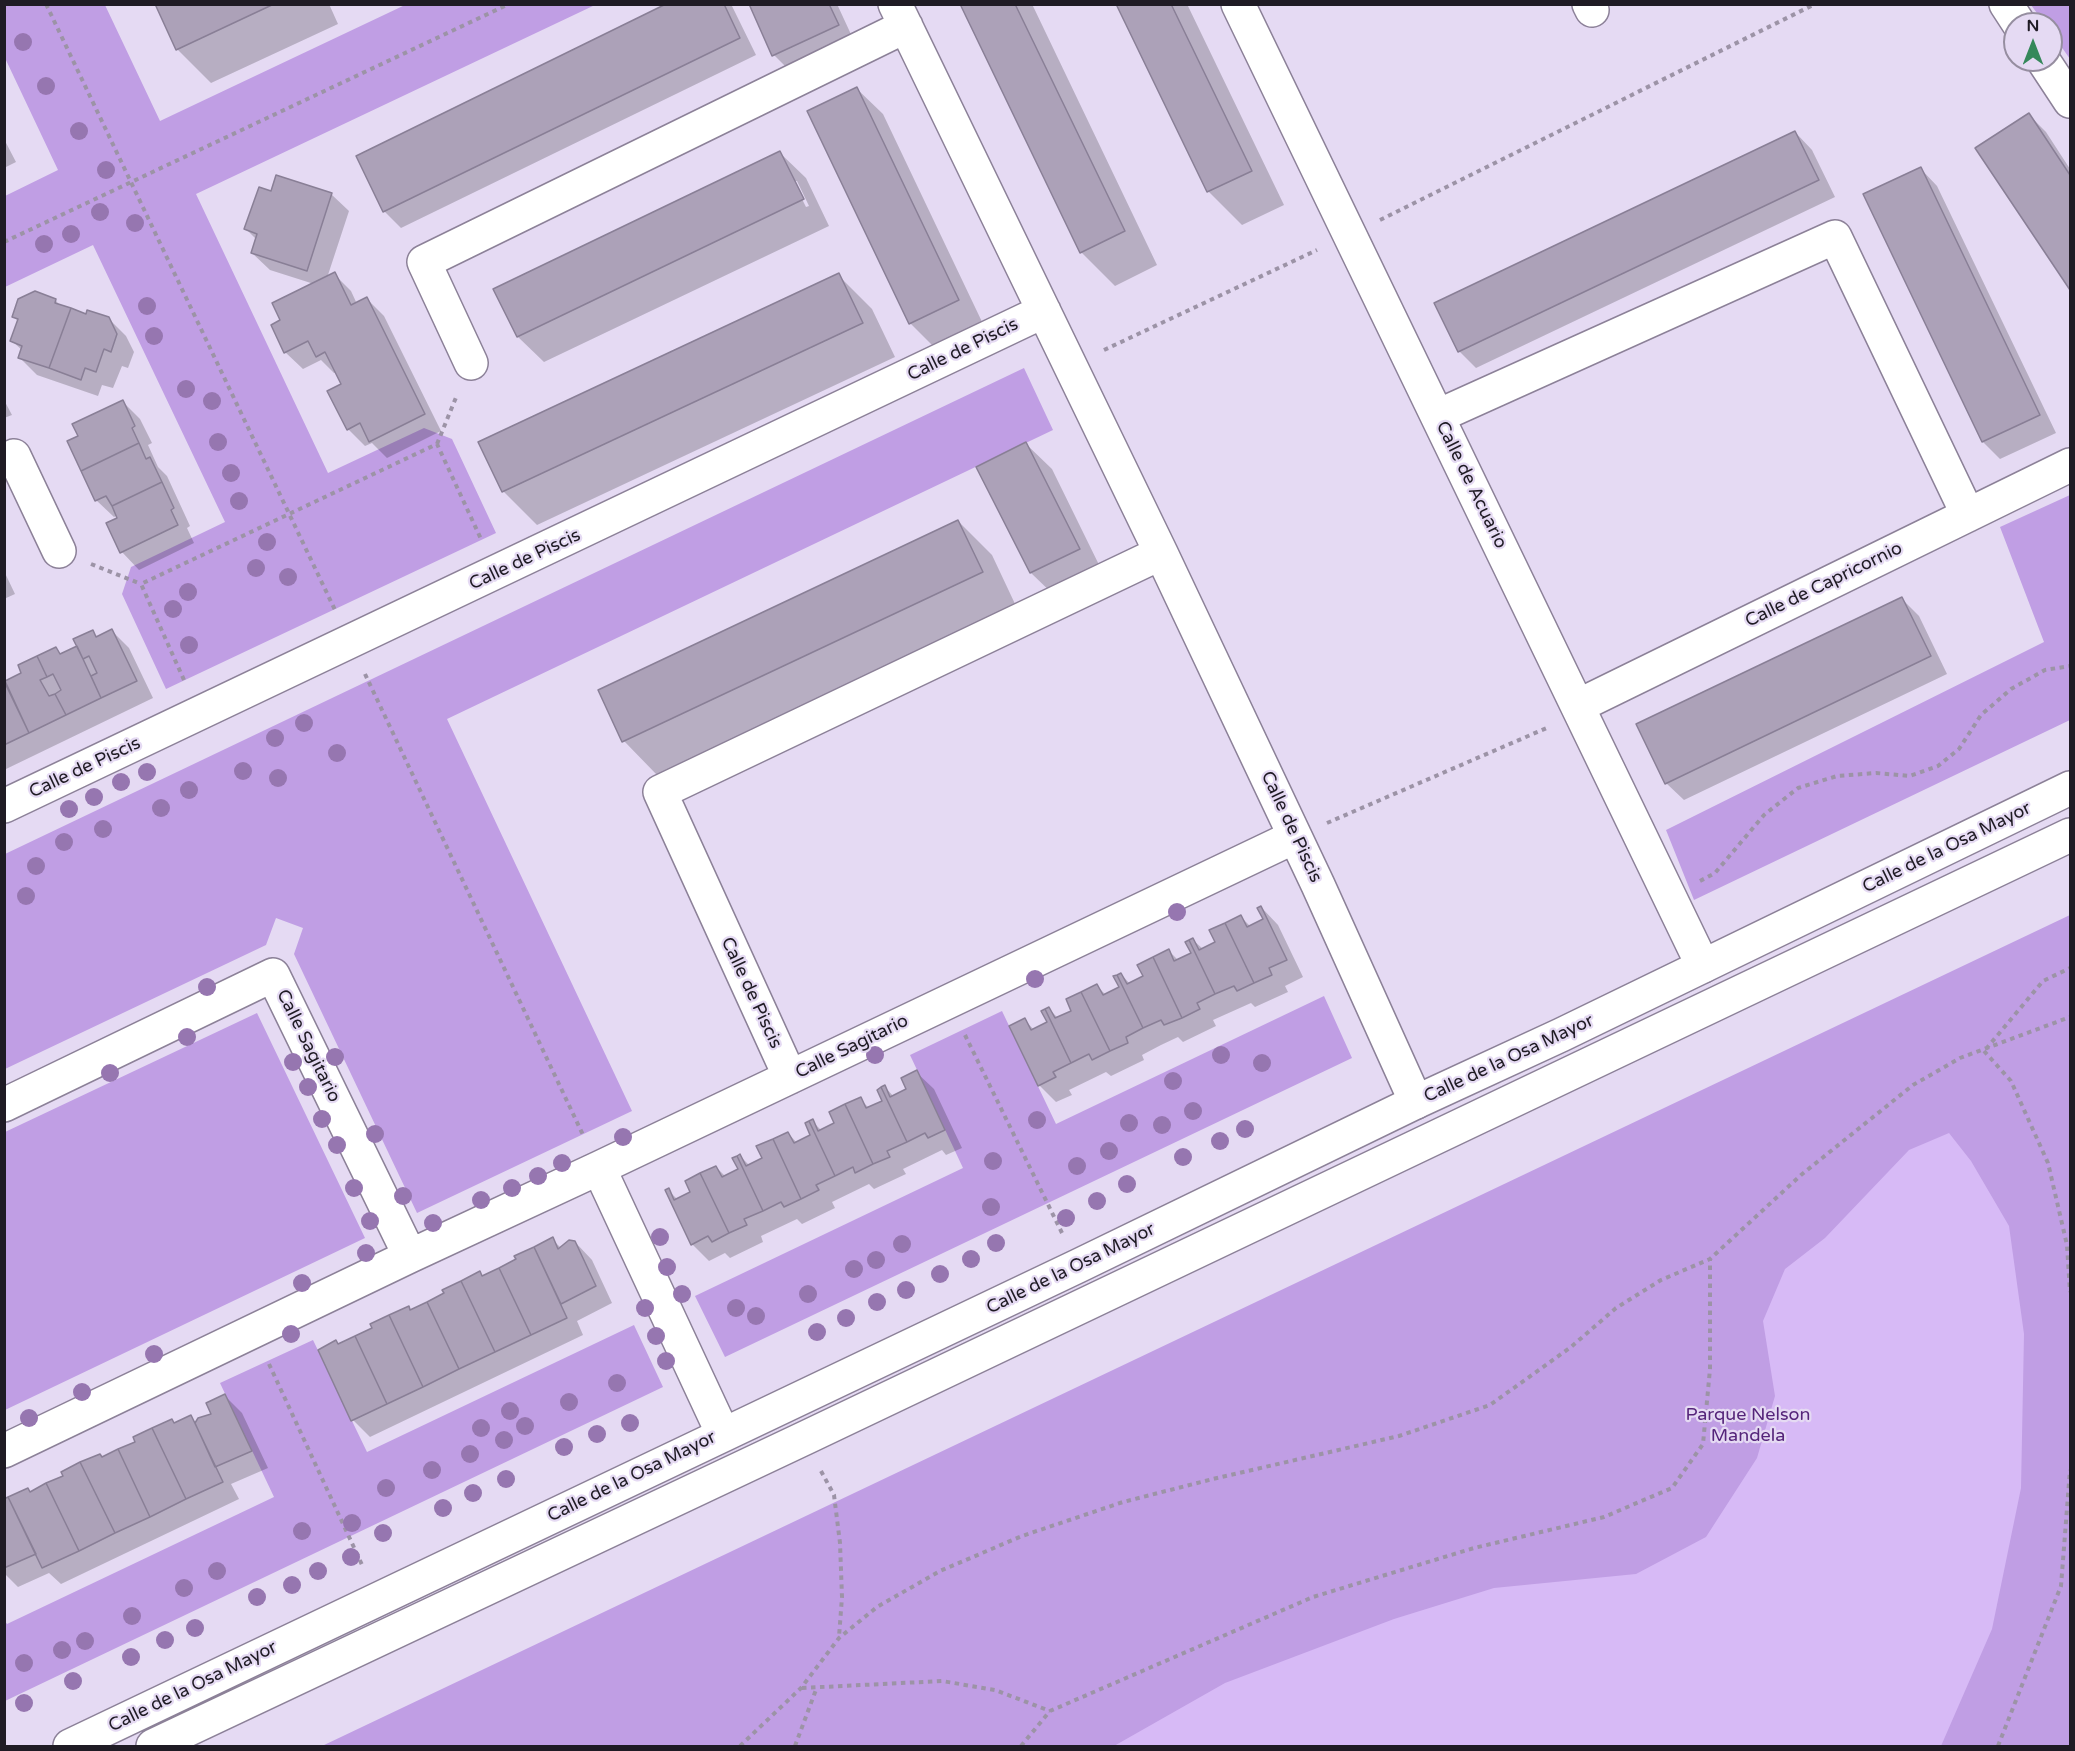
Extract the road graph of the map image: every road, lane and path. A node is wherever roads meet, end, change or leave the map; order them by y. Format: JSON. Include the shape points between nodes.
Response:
{"nodes":[{"id":1,"x":46,"y":4,"type":"edge"},
{"id":2,"x":509,"y":4,"type":"edge"},
{"id":3,"x":1238,"y":4,"type":"edge"},
{"id":4,"x":1815,"y":4,"type":"edge"},
{"id":5,"x":901,"y":15,"type":"edge"},
{"id":6,"x":2051,"y":72,"type":"edge"},
{"id":7,"x":2070,"y":101,"type":"edge"},
{"id":8,"x":130,"y":183,"type":"junction"},
{"id":9,"x":1350,"y":235,"type":"junction"},
{"id":10,"x":4,"y":242,"type":"edge"},
{"id":11,"x":1044,"y":311,"type":"junction"},
{"id":12,"x":471,"y":363,"type":"joint"},
{"id":13,"x":1070,"y":366,"type":"junction"},
{"id":14,"x":1438,"y":416,"type":"junction"},
{"id":15,"x":437,"y":444,"type":"junction"},
{"id":16,"x":4,"y":461,"type":"edge"},
{"id":17,"x":2070,"y":465,"type":"edge"},
{"id":18,"x":289,"y":515,"type":"junction"},
{"id":19,"x":1968,"y":515,"type":"junction"},
{"id":20,"x":59,"y":551,"type":"joint"},
{"id":21,"x":1161,"y":553,"type":"junction"},
{"id":22,"x":496,"y":573,"type":"junction"},
{"id":23,"x":141,"y":584,"type":"junction"},
{"id":24,"x":350,"y":642,"type":"junction"},
{"id":25,"x":2070,"y":666,"type":"edge"},
{"id":26,"x":1580,"y":710,"type":"junction"},
{"id":27,"x":199,"y":714,"type":"junction"},
{"id":28,"x":2070,"y":788,"type":"edge"},
{"id":29,"x":4,"y":806,"type":"edge"},
{"id":30,"x":2070,"y":835,"type":"edge"},
{"id":31,"x":1294,"y":837,"type":"junction"},
{"id":32,"x":1671,"y":896,"type":"junction"},
{"id":33,"x":1703,"y":966,"type":"junction"},
{"id":34,"x":2070,"y":968,"type":"edge"},
{"id":35,"x":949,"y":1001,"type":"junction"},
{"id":36,"x":2070,"y":1017,"type":"edge"},
{"id":37,"x":1984,"y":1050,"type":"junction"},
{"id":38,"x":790,"y":1077,"type":"junction"},
{"id":39,"x":1416,"y":1102,"type":"junction"},
{"id":40,"x":4,"y":1106,"type":"edge"},
{"id":41,"x":598,"y":1168,"type":"junction"},
{"id":42,"x":410,"y":1256,"type":"junction"},
{"id":43,"x":1710,"y":1259,"type":"junction"},
{"id":44,"x":1078,"y":1266,"type":"junction"},
{"id":45,"x":2070,"y":1292,"type":"edge"},
{"id":46,"x":253,"y":1331,"type":"junction"},
{"id":47,"x":723,"y":1434,"type":"junction"},
{"id":48,"x":805,"y":1438,"type":"junction"},
{"id":49,"x":4,"y":1450,"type":"edge"},
{"id":50,"x":2070,"y":1470,"type":"edge"},
{"id":51,"x":378,"y":1599,"type":"junction"},
{"id":52,"x":839,"y":1638,"type":"junction"},
{"id":53,"x":818,"y":1687,"type":"junction"},
{"id":54,"x":801,"y":1688,"type":"junction"},
{"id":55,"x":1050,"y":1711,"type":"junction"},
{"id":56,"x":70,"y":1746,"type":"edge"},
{"id":57,"x":153,"y":1746,"type":"edge"},
{"id":58,"x":740,"y":1746,"type":"edge"},
{"id":59,"x":795,"y":1746,"type":"edge"},
{"id":60,"x":1021,"y":1746,"type":"edge"},
{"id":61,"x":1998,"y":1746,"type":"edge"}],
"edges":[{"from":1,"to":8,"type":"path"},
{"from":2,"to":8,"type":"path"},
{"from":3,"to":9,"type":"street","name":"Calle de Acuario"},
{"from":4,"to":9,"type":"path"},
{"from":5,"to":11,"type":"street","name":"Calle de Piscis"},
{"from":5,"to":12,"type":"street","name":"Calle de Piscis","via":[[424,262]]},
{"from":6,"to":7,"type":"street"},
{"from":8,"to":10,"type":"path"},
{"from":8,"to":18,"type":"path"},
{"from":9,"to":13,"type":"path"},
{"from":9,"to":14,"type":"street","name":"Calle de Acuario"},
{"from":11,"to":13,"type":"street","name":"Calle de Piscis"},
{"from":11,"to":22,"type":"street","name":"Calle de Piscis"},
{"from":12,"to":15,"type":"path"},
{"from":13,"to":21,"type":"street","name":"Calle de Piscis"},
{"from":14,"to":19,"type":"street","via":[[1835,237]]},
{"from":14,"to":26,"type":"street","name":"Calle de Acuario"},
{"from":15,"to":18,"type":"path"},
{"from":15,"to":22,"type":"path"},
{"from":16,"to":20,"type":"street","via":[[14,456]]},
{"from":17,"to":19,"type":"street","name":"Calle de Capricornio"},
{"from":18,"to":23,"type":"path"},
{"from":18,"to":24,"type":"path"},
{"from":19,"to":26,"type":"street","name":"Calle de Capricornio"},
{"from":20,"to":23,"type":"path"},
{"from":21,"to":31,"type":"street","name":"Calle de Piscis"},
{"from":21,"to":38,"type":"street","name":"Calle de Piscis","via":[[660,792]]},
{"from":22,"to":24,"type":"street","name":"Calle de Piscis"},
{"from":23,"to":27,"type":"path"},
{"from":24,"to":27,"type":"street","name":"Calle de Piscis"},
{"from":24,"to":41,"type":"path"},
{"from":25,"to":32,"type":"path","via":[[2046,670],[2011,689],[1981,715],[1959,749],[1938,766],[1910,776],[1837,776],[1798,788],[1764,815],[1715,873]]},
{"from":26,"to":31,"type":"path"},
{"from":26,"to":32,"type":"street","name":"Calle de Acuario"},
{"from":27,"to":29,"type":"street","name":"Calle de Piscis"},
{"from":28,"to":33,"type":"street","name":"Calle de la Osa Mayor"},
{"from":30,"to":48,"type":"street","name":"Calle de la Osa Mayor"},
{"from":31,"to":35,"type":"street","name":"Calle Sagitario"},
{"from":31,"to":39,"type":"street","name":"Calle de Piscis"},
{"from":32,"to":33,"type":"street","name":"Calle de Acuario"},
{"from":33,"to":39,"type":"street","name":"Calle de la Osa Mayor"},
{"from":34,"to":37,"type":"path","via":[[2043,981]]},
{"from":35,"to":38,"type":"street","name":"Calle Sagitario"},
{"from":35,"to":44,"type":"path"},
{"from":36,"to":37,"type":"path"},
{"from":37,"to":43,"type":"path","via":[[1960,1058],[1913,1085],[1801,1175]]},
{"from":37,"to":45,"type":"path","via":[[2011,1081],[2048,1163],[2067,1245]]},
{"from":38,"to":41,"type":"street","name":"Calle Sagitario"},
{"from":39,"to":44,"type":"street","name":"Calle de la Osa Mayor"},
{"from":40,"to":42,"type":"street","name":"Calle Sagitario","via":[[273,975]]},
{"from":41,"to":42,"type":"street","name":"Calle Sagitario"},
{"from":41,"to":47,"type":"street"},
{"from":42,"to":46,"type":"street","name":"Calle Sagitario"},
{"from":43,"to":52,"type":"path","via":[[1661,1280],[1616,1308],[1571,1347],[1490,1406],[1399,1437],[1123,1502],[1022,1536],[940,1571],[877,1607]]},
{"from":43,"to":55,"type":"path","via":[[1710,1369],[1702,1444],[1671,1488],[1604,1517],[1474,1548],[1313,1597]]},
{"from":44,"to":47,"type":"street","name":"Calle de la Osa Mayor"},
{"from":46,"to":49,"type":"street","name":"Calle Sagitario"},
{"from":46,"to":51,"type":"path"},
{"from":47,"to":51,"type":"street","name":"Calle de la Osa Mayor"},
{"from":48,"to":52,"type":"path","via":[[834,1495],[841,1564]]},
{"from":48,"to":57,"type":"street","name":"Calle de la Osa Mayor"},
{"from":50,"to":61,"type":"path","via":[[2061,1586]]},
{"from":51,"to":56,"type":"street","name":"Calle de la Osa Mayor"},
{"from":52,"to":54,"type":"path"},
{"from":53,"to":54,"type":"path"},
{"from":53,"to":55,"type":"path","via":[[942,1681],[995,1690]]},
{"from":53,"to":59,"type":"path"},
{"from":54,"to":58,"type":"path"},
{"from":55,"to":60,"type":"path"}]}
